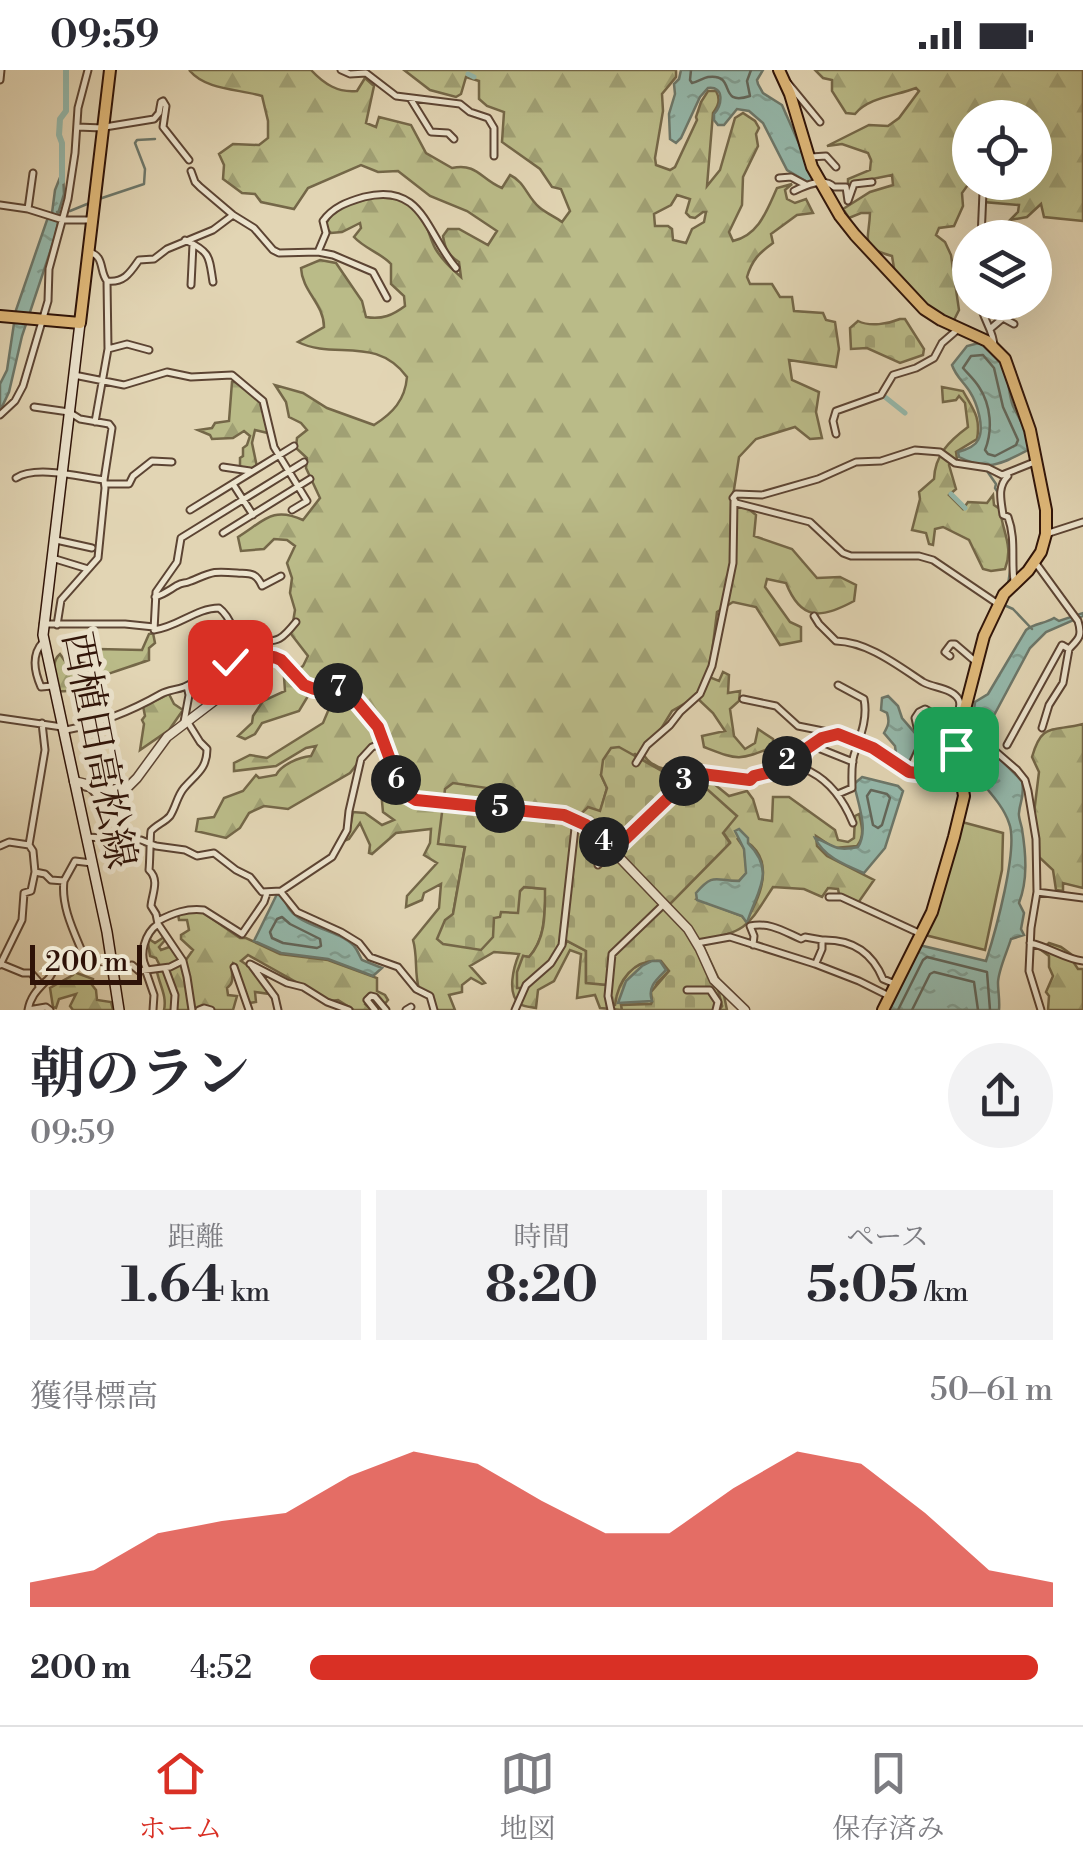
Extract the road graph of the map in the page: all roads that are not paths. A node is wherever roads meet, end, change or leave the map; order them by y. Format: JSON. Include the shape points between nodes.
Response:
{"nodes":[{"id":1,"x":2,"y":70,"type":"edge"},
{"id":2,"x":88,"y":70,"type":"edge"},
{"id":3,"x":110,"y":70,"type":"edge"},
{"id":4,"x":341,"y":70,"type":"edge"},
{"id":5,"x":779,"y":70,"type":"edge"},
{"id":6,"x":370,"y":71,"type":"edge"},
{"id":7,"x":0,"y":78,"type":"edge"},
{"id":8,"x":785,"y":82,"type":"junction"},
{"id":9,"x":410,"y":98,"type":"junction"},
{"id":10,"x":820,"y":122,"type":"dead end"},
{"id":11,"x":77,"y":126,"type":"junction"},
{"id":12,"x":103,"y":127,"type":"junction"},
{"id":13,"x":454,"y":139,"type":"dead end"},
{"id":14,"x":494,"y":156,"type":"dead end"},
{"id":15,"x":808,"y":157,"type":"junction"},
{"id":16,"x":189,"y":160,"type":"dead end"},
{"id":17,"x":836,"y":167,"type":"dead end"},
{"id":18,"x":191,"y":171,"type":"dead end"},
{"id":19,"x":33,"y":173,"type":"dead end"},
{"id":20,"x":779,"y":178,"type":"dead end"},
{"id":21,"x":872,"y":182,"type":"dead end"},
{"id":22,"x":814,"y":184,"type":"junction"},
{"id":23,"x":794,"y":191,"type":"dead end"},
{"id":24,"x":0,"y":205,"type":"edge"},
{"id":25,"x":28,"y":209,"type":"junction"},
{"id":26,"x":233,"y":214,"type":"junction"},
{"id":27,"x":62,"y":220,"type":"junction"},
{"id":28,"x":93,"y":220,"type":"junction"},
{"id":29,"x":185,"y":240,"type":"junction"},
{"id":30,"x":193,"y":244,"type":"junction"},
{"id":31,"x":89,"y":252,"type":"junction"},
{"id":32,"x":318,"y":252,"type":"junction"},
{"id":33,"x":456,"y":268,"type":"dead end"},
{"id":34,"x":107,"y":282,"type":"junction"},
{"id":35,"x":212,"y":282,"type":"dead end"},
{"id":36,"x":191,"y":285,"type":"dead end"},
{"id":37,"x":387,"y":298,"type":"dead end"},
{"id":38,"x":6,"y":317,"type":"edge"},
{"id":39,"x":38,"y":319,"type":"junction"},
{"id":40,"x":985,"y":320,"type":"edge"},
{"id":41,"x":80,"y":323,"type":"junction"},
{"id":42,"x":1014,"y":324,"type":"dead end"},
{"id":43,"x":959,"y":328,"type":"junction"},
{"id":44,"x":990,"y":329,"type":"junction"},
{"id":45,"x":994,"y":346,"type":"junction"},
{"id":46,"x":108,"y":349,"type":"junction"},
{"id":47,"x":149,"y":350,"type":"dead end"},
{"id":48,"x":74,"y":375,"type":"junction"},
{"id":49,"x":103,"y":380,"type":"junction"},
{"id":50,"x":34,"y":408,"type":"dead end"},
{"id":51,"x":69,"y":412,"type":"junction"},
{"id":52,"x":0,"y":415,"type":"edge"},
{"id":53,"x":95,"y":422,"type":"junction"},
{"id":54,"x":836,"y":434,"type":"dead end"},
{"id":55,"x":294,"y":446,"type":"dead end"},
{"id":56,"x":279,"y":455,"type":"junction"},
{"id":57,"x":1037,"y":461,"type":"junction"},
{"id":58,"x":172,"y":462,"type":"dead end"},
{"id":59,"x":304,"y":462,"type":"dead end"},
{"id":60,"x":223,"y":468,"type":"dead end"},
{"id":61,"x":289,"y":471,"type":"junction"},
{"id":62,"x":254,"y":472,"type":"junction"},
{"id":63,"x":62,"y":474,"type":"junction"},
{"id":64,"x":1010,"y":474,"type":"junction"},
{"id":65,"x":16,"y":478,"type":"dead end"},
{"id":66,"x":310,"y":479,"type":"dead end"},
{"id":67,"x":104,"y":482,"type":"junction"},
{"id":68,"x":233,"y":484,"type":"junction"},
{"id":69,"x":298,"y":486,"type":"junction"},
{"id":70,"x":243,"y":499,"type":"junction"},
{"id":71,"x":734,"y":502,"type":"junction"},
{"id":72,"x":190,"y":510,"type":"dead end"},
{"id":73,"x":292,"y":510,"type":"dead end"},
{"id":74,"x":252,"y":515,"type":"junction"},
{"id":75,"x":1083,"y":522,"type":"edge"},
{"id":76,"x":222,"y":533,"type":"dead end"},
{"id":77,"x":1046,"y":534,"type":"junction"},
{"id":78,"x":53,"y":539,"type":"junction"},
{"id":79,"x":92,"y":548,"type":"dead end"},
{"id":80,"x":51,"y":557,"type":"junction"},
{"id":81,"x":1035,"y":562,"type":"junction"},
{"id":82,"x":88,"y":569,"type":"junction"},
{"id":83,"x":281,"y":576,"type":"dead end"},
{"id":84,"x":1015,"y":583,"type":"junction"},
{"id":85,"x":155,"y":597,"type":"junction"},
{"id":86,"x":998,"y":604,"type":"junction"},
{"id":87,"x":814,"y":616,"type":"dead end"},
{"id":88,"x":296,"y":622,"type":"dead end"},
{"id":89,"x":43,"y":624,"type":"junction"},
{"id":90,"x":57,"y":624,"type":"junction"},
{"id":91,"x":154,"y":627,"type":"junction"},
{"id":92,"x":1082,"y":633,"type":"edge"},
{"id":93,"x":1080,"y":645,"type":"edge"},
{"id":94,"x":1069,"y":649,"type":"junction"},
{"id":95,"x":238,"y":654,"type":"junction"},
{"id":96,"x":950,"y":656,"type":"dead end"},
{"id":97,"x":976,"y":662,"type":"junction"},
{"id":98,"x":249,"y":671,"type":"junction"},
{"id":99,"x":838,"y":685,"type":"dead end"},
{"id":100,"x":187,"y":686,"type":"junction"},
{"id":101,"x":743,"y":699,"type":"dead end"},
{"id":102,"x":0,"y":718,"type":"edge"},
{"id":103,"x":962,"y":718,"type":"junction"},
{"id":104,"x":930,"y":719,"type":"dead end"},
{"id":105,"x":42,"y":722,"type":"junction"},
{"id":106,"x":185,"y":722,"type":"junction"},
{"id":107,"x":1042,"y":728,"type":"dead end"},
{"id":108,"x":62,"y":729,"type":"junction"},
{"id":109,"x":838,"y":734,"type":"junction"},
{"id":110,"x":969,"y":734,"type":"junction"},
{"id":111,"x":384,"y":742,"type":"junction"},
{"id":112,"x":860,"y":743,"type":"junction"},
{"id":113,"x":1007,"y":745,"type":"dead end"},
{"id":114,"x":813,"y":746,"type":"junction"},
{"id":115,"x":853,"y":762,"type":"junction"},
{"id":116,"x":636,"y":763,"type":"dead end"},
{"id":117,"x":799,"y":763,"type":"junction"},
{"id":118,"x":909,"y":772,"type":"junction"},
{"id":119,"x":962,"y":775,"type":"junction"},
{"id":120,"x":74,"y":782,"type":"junction"},
{"id":121,"x":838,"y":794,"type":"junction"},
{"id":122,"x":576,"y":819,"type":"junction"},
{"id":123,"x":853,"y":823,"type":"dead end"},
{"id":124,"x":86,"y":837,"type":"junction"},
{"id":125,"x":131,"y":840,"type":"junction"},
{"id":126,"x":150,"y":844,"type":"junction"},
{"id":127,"x":29,"y":845,"type":"junction"},
{"id":128,"x":0,"y":846,"type":"edge"},
{"id":129,"x":613,"y":851,"type":"junction"},
{"id":130,"x":92,"y":863,"type":"junction"},
{"id":131,"x":598,"y":865,"type":"dead end"},
{"id":132,"x":35,"y":872,"type":"junction"},
{"id":133,"x":64,"y":881,"type":"junction"},
{"id":134,"x":281,"y":891,"type":"junction"},
{"id":135,"x":1037,"y":892,"type":"junction"},
{"id":136,"x":268,"y":893,"type":"junction"},
{"id":137,"x":829,"y":897,"type":"dead end"},
{"id":138,"x":1083,"y":898,"type":"edge"},
{"id":139,"x":664,"y":904,"type":"junction"},
{"id":140,"x":158,"y":922,"type":"junction"},
{"id":141,"x":921,"y":934,"type":"junction"},
{"id":142,"x":822,"y":940,"type":"junction"},
{"id":143,"x":697,"y":942,"type":"junction"},
{"id":144,"x":1030,"y":942,"type":"junction"},
{"id":145,"x":753,"y":945,"type":"junction"},
{"id":146,"x":80,"y":954,"type":"junction"},
{"id":147,"x":182,"y":961,"type":"junction"},
{"id":148,"x":1083,"y":961,"type":"edge"},
{"id":149,"x":815,"y":964,"type":"junction"},
{"id":150,"x":0,"y":965,"type":"edge"},
{"id":151,"x":234,"y":966,"type":"dead end"},
{"id":152,"x":165,"y":968,"type":"junction"},
{"id":153,"x":113,"y":969,"type":"junction"},
{"id":154,"x":146,"y":969,"type":"junction"},
{"id":155,"x":895,"y":984,"type":"junction"},
{"id":156,"x":38,"y":988,"type":"junction"},
{"id":157,"x":687,"y":990,"type":"dead end"},
{"id":158,"x":890,"y":996,"type":"junction"},
{"id":159,"x":50,"y":1010,"type":"edge"},
{"id":160,"x":118,"y":1010,"type":"edge"},
{"id":161,"x":153,"y":1010,"type":"edge"},
{"id":162,"x":174,"y":1010,"type":"edge"},
{"id":163,"x":196,"y":1010,"type":"edge"},
{"id":164,"x":211,"y":1010,"type":"edge"},
{"id":165,"x":249,"y":1010,"type":"edge"},
{"id":166,"x":278,"y":1010,"type":"edge"},
{"id":167,"x":349,"y":1010,"type":"edge"},
{"id":168,"x":375,"y":1010,"type":"edge"},
{"id":169,"x":386,"y":1010,"type":"edge"},
{"id":170,"x":434,"y":1010,"type":"edge"},
{"id":171,"x":514,"y":1010,"type":"edge"},
{"id":172,"x":611,"y":1010,"type":"edge"},
{"id":173,"x":716,"y":1010,"type":"edge"},
{"id":174,"x":745,"y":1010,"type":"edge"},
{"id":175,"x":883,"y":1010,"type":"edge"},
{"id":176,"x":1041,"y":1010,"type":"edge"}],
"edges":[{"from":1,"to":7,"type":"street"},
{"from":2,"to":11,"type":"street"},
{"from":3,"to":12,"type":"main road"},
{"from":4,"to":6,"type":"street"},
{"from":5,"to":8,"type":"main road"},
{"from":6,"to":9,"type":"street","via":[[396,96]]},
{"from":8,"to":10,"type":"street"},
{"from":8,"to":15,"type":"main road"},
{"from":9,"to":13,"type":"street","via":[[432,132]]},
{"from":9,"to":14,"type":"street","via":[[460,104],[488,118]]},
{"from":11,"to":12,"type":"street"},
{"from":11,"to":27,"type":"street"},
{"from":12,"to":16,"type":"street","via":[[154,119],[164,101],[164,128]]},
{"from":12,"to":28,"type":"main road"},
{"from":15,"to":17,"type":"street","via":[[826,156]]},
{"from":15,"to":22,"type":"main road"},
{"from":18,"to":26,"type":"street","via":[[200,188]]},
{"from":19,"to":25,"type":"street"},
{"from":20,"to":22,"type":"street"},
{"from":21,"to":22,"type":"street","via":[[854,184],[848,201],[846,187]]},
{"from":22,"to":23,"type":"street"},
{"from":22,"to":43,"type":"main road","via":[[906,292]]},
{"from":24,"to":25,"type":"street"},
{"from":25,"to":27,"type":"street"},
{"from":26,"to":29,"type":"street"},
{"from":26,"to":32,"type":"street","via":[[279,253]]},
{"from":27,"to":28,"type":"street"},
{"from":27,"to":39,"type":"street","via":[[48,301]]},
{"from":28,"to":31,"type":"main road"},
{"from":29,"to":30,"type":"street"},
{"from":29,"to":34,"type":"street","via":[[154,259],[139,260],[121,281]]},
{"from":30,"to":35,"type":"street","via":[[209,257]]},
{"from":30,"to":36,"type":"street"},
{"from":31,"to":34,"type":"street","via":[[101,261]]},
{"from":31,"to":41,"type":"main road"},
{"from":32,"to":33,"type":"street","via":[[327,215],[382,194],[407,198]]},
{"from":32,"to":37,"type":"street","via":[[373,272]]},
{"from":34,"to":46,"type":"street"},
{"from":38,"to":39,"type":"main road"},
{"from":39,"to":41,"type":"main road"},
{"from":39,"to":52,"type":"street","via":[[23,386]]},
{"from":40,"to":44,"type":"street"},
{"from":41,"to":48,"type":"main road","name":"西植田高松線"},
{"from":42,"to":44,"type":"street","via":[[1003,318]]},
{"from":43,"to":45,"type":"main road"},
{"from":43,"to":54,"type":"street","via":[[934,358],[893,375],[881,395],[836,412]]},
{"from":44,"to":45,"type":"street"},
{"from":45,"to":57,"type":"main road","via":[[1014,380]]},
{"from":46,"to":47,"type":"street","via":[[127,344]]},
{"from":46,"to":49,"type":"street"},
{"from":48,"to":49,"type":"street"},
{"from":48,"to":51,"type":"main road","name":"西植田高松線"},
{"from":49,"to":53,"type":"street"},
{"from":49,"to":56,"type":"street","via":[[124,385],[167,372],[232,375],[263,401]]},
{"from":50,"to":51,"type":"street"},
{"from":51,"to":53,"type":"street"},
{"from":51,"to":63,"type":"main road","name":"西植田高松線"},
{"from":53,"to":67,"type":"street","via":[[112,428]]},
{"from":55,"to":56,"type":"street"},
{"from":56,"to":61,"type":"street"},
{"from":56,"to":62,"type":"street"},
{"from":57,"to":64,"type":"street"},
{"from":57,"to":77,"type":"main road"},
{"from":58,"to":67,"type":"street","via":[[152,461],[127,485]]},
{"from":59,"to":61,"type":"street"},
{"from":60,"to":62,"type":"street"},
{"from":61,"to":69,"type":"street"},
{"from":61,"to":70,"type":"street"},
{"from":62,"to":68,"type":"street"},
{"from":63,"to":65,"type":"street","via":[[24,472]]},
{"from":63,"to":67,"type":"street"},
{"from":63,"to":78,"type":"main road","name":"西植田高松線"},
{"from":64,"to":71,"type":"street","via":[[955,463],[932,450],[908,451],[762,495],[736,494]]},
{"from":64,"to":84,"type":"street","via":[[1000,492],[1013,528]]},
{"from":66,"to":69,"type":"street"},
{"from":67,"to":82,"type":"street","via":[[99,554]]},
{"from":68,"to":70,"type":"street"},
{"from":68,"to":72,"type":"street"},
{"from":69,"to":73,"type":"street","via":[[307,501]]},
{"from":69,"to":74,"type":"street"},
{"from":70,"to":74,"type":"street"},
{"from":70,"to":85,"type":"street","via":[[181,538],[177,562]]},
{"from":71,"to":86,"type":"street","via":[[810,522],[851,556],[932,560]]},
{"from":71,"to":116,"type":"street","via":[[733,563],[712,666],[700,694]]},
{"from":74,"to":76,"type":"street"},
{"from":75,"to":77,"type":"street"},
{"from":77,"to":81,"type":"main road"},
{"from":78,"to":79,"type":"street"},
{"from":78,"to":80,"type":"main road","name":"西植田高松線"},
{"from":80,"to":82,"type":"street"},
{"from":80,"to":89,"type":"main road","name":"西植田高松線"},
{"from":81,"to":84,"type":"main road"},
{"from":81,"to":92,"type":"street"},
{"from":82,"to":90,"type":"street","via":[[61,600]]},
{"from":83,"to":85,"type":"street","via":[[262,586],[253,574],[207,573]]},
{"from":84,"to":86,"type":"main road"},
{"from":85,"to":91,"type":"street"},
{"from":86,"to":97,"type":"main road"},
{"from":87,"to":103,"type":"street","via":[[836,641],[850,641],[947,690],[959,700]]},
{"from":88,"to":95,"type":"street","via":[[277,641],[253,642]]},
{"from":89,"to":90,"type":"street"},
{"from":89,"to":108,"type":"main road","name":"西植田高松線"},
{"from":90,"to":91,"type":"street"},
{"from":91,"to":95,"type":"street","via":[[219,608],[237,637]]},
{"from":92,"to":93,"type":"street"},
{"from":93,"to":94,"type":"street"},
{"from":94,"to":107,"type":"street","via":[[1064,683]]},
{"from":94,"to":113,"type":"street","via":[[1062,645]]},
{"from":95,"to":98,"type":"street"},
{"from":95,"to":100,"type":"street"},
{"from":96,"to":97,"type":"street","via":[[946,649],[956,644]]},
{"from":97,"to":103,"type":"main road"},
{"from":98,"to":106,"type":"street"},
{"from":98,"to":111,"type":"street","via":[[274,657],[304,685],[344,690],[370,715]]},
{"from":99,"to":112,"type":"street","via":[[864,700]]},
{"from":100,"to":106,"type":"street"},
{"from":100,"to":108,"type":"street"},
{"from":101,"to":109,"type":"street","via":[[776,706],[798,726]]},
{"from":102,"to":105,"type":"street"},
{"from":103,"to":110,"type":"main road"},
{"from":104,"to":118,"type":"street","via":[[925,709],[915,718],[924,738]]},
{"from":105,"to":108,"type":"street"},
{"from":105,"to":127,"type":"street","via":[[45,750]]},
{"from":106,"to":120,"type":"street","via":[[127,788]]},
{"from":106,"to":126,"type":"street","via":[[207,749],[207,760],[170,816],[151,832]]},
{"from":108,"to":120,"type":"main road","name":"西植田高松線"},
{"from":109,"to":112,"type":"street"},
{"from":109,"to":114,"type":"street"},
{"from":110,"to":119,"type":"main road","via":[[957,754]]},
{"from":110,"to":135,"type":"street","via":[[1024,780],[1036,839]]},
{"from":111,"to":122,"type":"street","via":[[398,785],[416,800]]},
{"from":111,"to":134,"type":"street","via":[[361,759],[347,830],[332,857]]},
{"from":112,"to":115,"type":"street"},
{"from":112,"to":118,"type":"street"},
{"from":114,"to":115,"type":"street"},
{"from":114,"to":117,"type":"street"},
{"from":115,"to":121,"type":"street","via":[[852,788]]},
{"from":117,"to":121,"type":"street"},
{"from":117,"to":129,"type":"street","via":[[789,760],[750,780],[694,773]]},
{"from":118,"to":119,"type":"street"},
{"from":119,"to":141,"type":"main road","via":[[962,808]]},
{"from":120,"to":124,"type":"main road","name":"西植田高松線"},
{"from":120,"to":125,"type":"street","via":[[90,788]]},
{"from":121,"to":123,"type":"street"},
{"from":122,"to":129,"type":"street"},
{"from":122,"to":171,"type":"street","via":[[562,945],[526,985]]},
{"from":124,"to":125,"type":"street"},
{"from":124,"to":130,"type":"main road","name":"西植田高松線"},
{"from":125,"to":126,"type":"street"},
{"from":126,"to":136,"type":"street","via":[[197,856],[219,854]]},
{"from":126,"to":140,"type":"street","via":[[151,906]]},
{"from":127,"to":128,"type":"street"},
{"from":127,"to":132,"type":"street"},
{"from":129,"to":131,"type":"street"},
{"from":129,"to":139,"type":"street"},
{"from":130,"to":133,"type":"street","via":[[75,862]]},
{"from":130,"to":153,"type":"main road","name":"西植田高松線"},
{"from":132,"to":133,"type":"street"},
{"from":132,"to":150,"type":"street"},
{"from":133,"to":146,"type":"street"},
{"from":134,"to":136,"type":"street"},
{"from":134,"to":170,"type":"street","via":[[297,912],[398,967],[430,996]]},
{"from":135,"to":138,"type":"street"},
{"from":135,"to":144,"type":"street"},
{"from":136,"to":140,"type":"street","via":[[242,934],[198,909]]},
{"from":137,"to":141,"type":"street"},
{"from":139,"to":143,"type":"street"},
{"from":139,"to":172,"type":"street","via":[[612,954]]},
{"from":140,"to":147,"type":"street"},
{"from":140,"to":154,"type":"street","via":[[145,942]]},
{"from":141,"to":155,"type":"main road"},
{"from":142,"to":145,"type":"street","via":[[758,924],[750,926]]},
{"from":142,"to":149,"type":"street"},
{"from":142,"to":155,"type":"street","via":[[854,945]]},
{"from":143,"to":145,"type":"street","via":[[730,937]]},
{"from":143,"to":174,"type":"street","via":[[714,980]]},
{"from":144,"to":148,"type":"street"},
{"from":144,"to":176,"type":"street","via":[[1029,971]]},
{"from":145,"to":149,"type":"street"},
{"from":146,"to":153,"type":"street"},
{"from":146,"to":156,"type":"street","via":[[58,965]]},
{"from":147,"to":152,"type":"street"},
{"from":147,"to":163,"type":"street"},
{"from":149,"to":158,"type":"street"},
{"from":150,"to":156,"type":"street","via":[[31,974]]},
{"from":151,"to":165,"type":"street"},
{"from":152,"to":154,"type":"street"},
{"from":152,"to":162,"type":"street","via":[[176,995]]},
{"from":153,"to":154,"type":"street"},
{"from":153,"to":160,"type":"main road","name":"西植田高松線"},
{"from":154,"to":161,"type":"street"},
{"from":155,"to":158,"type":"main road"},
{"from":156,"to":159,"type":"street","via":[[28,1010]]},
{"from":157,"to":173,"type":"street","via":[[710,990]]},
{"from":158,"to":175,"type":"main road"},
{"from":163,"to":164,"type":"street"},
{"from":166,"to":167,"type":"street","via":[[250,964]]},
{"from":168,"to":169,"type":"street","via":[[368,1004],[371,996]]}]}
